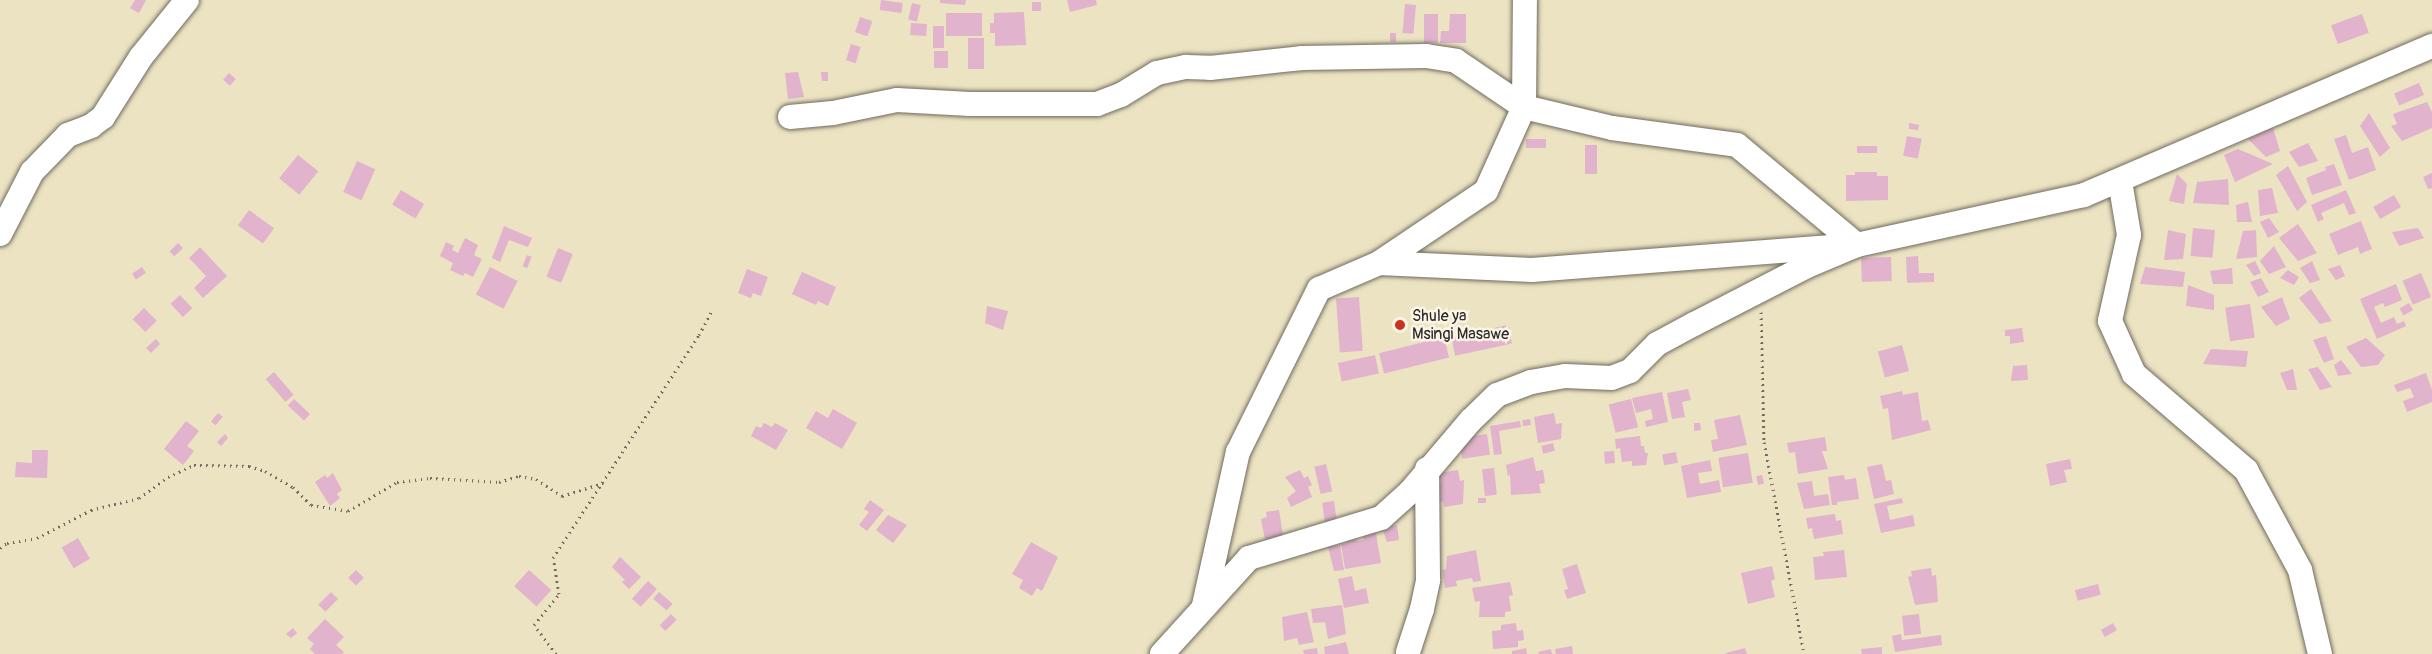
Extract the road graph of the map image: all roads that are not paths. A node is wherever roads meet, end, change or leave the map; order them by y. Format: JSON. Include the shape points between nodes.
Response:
{"nodes":[{"id":1,"x":187,"y":0,"type":"edge"},
{"id":2,"x":1526,"y":0,"type":"edge"},
{"id":3,"x":2432,"y":46,"type":"edge"},
{"id":4,"x":1524,"y":106,"type":"junction"},
{"id":5,"x":790,"y":117,"type":"dead end"},
{"id":6,"x":2120,"y":181,"type":"junction"},
{"id":7,"x":0,"y":234,"type":"edge"},
{"id":8,"x":1857,"y":245,"type":"junction"},
{"id":9,"x":1379,"y":263,"type":"junction"},
{"id":10,"x":1427,"y":469,"type":"junction"},
{"id":11,"x":1204,"y":605,"type":"junction"},
{"id":12,"x":1408,"y":652,"type":"dead end"},
{"id":13,"x":1162,"y":654,"type":"edge"},
{"id":14,"x":2320,"y":654,"type":"edge"}],
"edges":[{"from":1,"to":7,"type":"street","via":[[141,57],[103,117],[68,135],[32,172]]},
{"from":2,"to":4,"type":"street"},
{"from":3,"to":6,"type":"street"},
{"from":4,"to":5,"type":"street","via":[[1456,61],[1426,56],[1302,58],[1186,67],[1157,73],[1121,95],[1097,104],[897,100]]},
{"from":4,"to":8,"type":"street","via":[[1612,128],[1737,146]]},
{"from":4,"to":9,"type":"street","via":[[1486,191]]},
{"from":6,"to":8,"type":"street","via":[[2084,195]]},
{"from":6,"to":14,"type":"street","via":[[2129,235],[2110,321],[2134,374],[2246,470],[2300,570]]},
{"from":8,"to":9,"type":"street","via":[[1532,270]]},
{"from":8,"to":10,"type":"street","via":[[1657,344],[1630,370],[1612,378],[1565,376],[1531,382],[1497,395]]},
{"from":9,"to":11,"type":"street","via":[[1319,289],[1238,452]]},
{"from":10,"to":11,"type":"street","via":[[1410,492],[1381,518],[1249,558]]},
{"from":10,"to":12,"type":"street","via":[[1428,580]]},
{"from":11,"to":13,"type":"street"}]}
